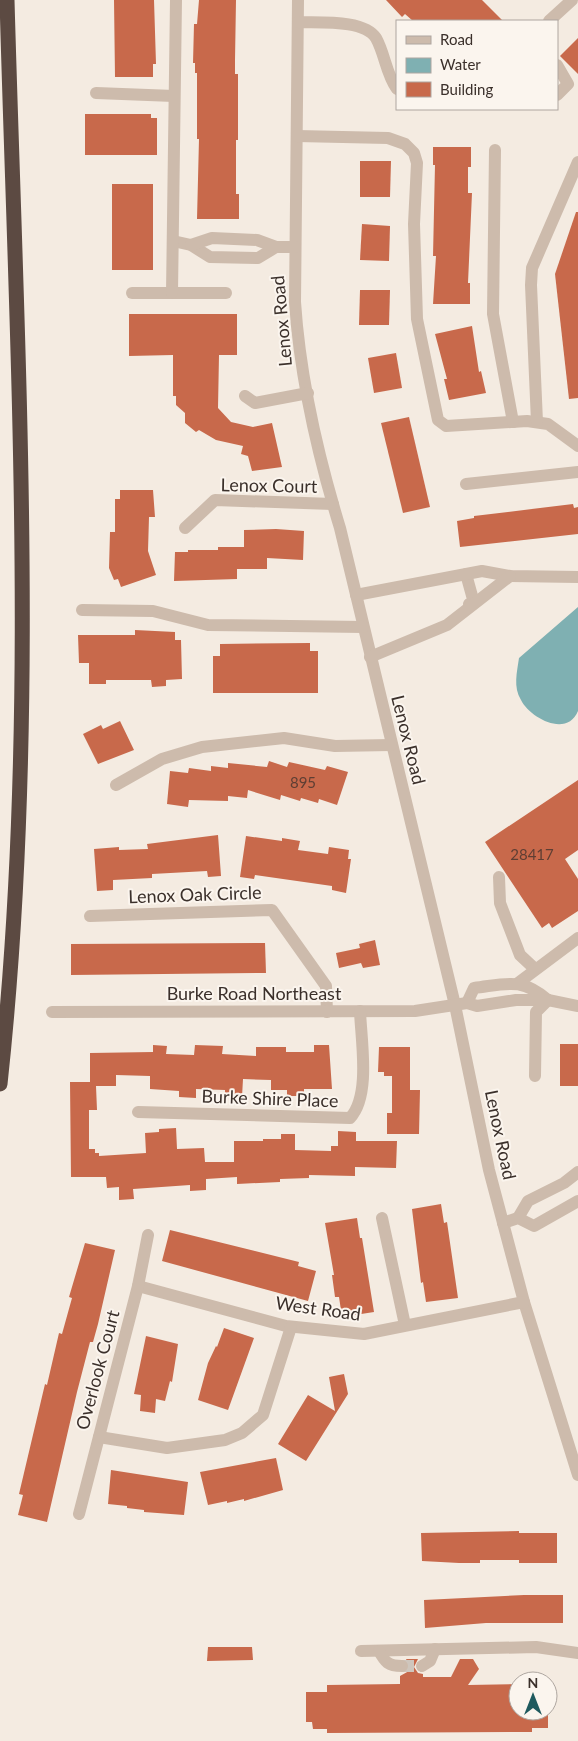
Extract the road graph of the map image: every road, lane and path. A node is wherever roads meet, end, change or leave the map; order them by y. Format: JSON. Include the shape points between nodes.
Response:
{"nodes":[{"id":1,"x":7,"y":0,"type":"edge"},
{"id":2,"x":176,"y":0,"type":"edge"},
{"id":3,"x":298,"y":0,"type":"edge"},
{"id":4,"x":572,"y":0,"type":"edge"},
{"id":5,"x":550,"y":20,"type":"edge"},
{"id":6,"x":298,"y":22,"type":"junction"},
{"id":7,"x":558,"y":67,"type":"edge"},
{"id":8,"x":396,"y":88,"type":"edge"},
{"id":9,"x":96,"y":93,"type":"dead end"},
{"id":10,"x":558,"y":94,"type":"edge"},
{"id":11,"x":174,"y":96,"type":"junction"},
{"id":12,"x":296,"y":136,"type":"junction"},
{"id":13,"x":495,"y":150,"type":"dead end"},
{"id":14,"x":578,"y":162,"type":"edge"},
{"id":15,"x":234,"y":239,"type":"junction"},
{"id":16,"x":173,"y":241,"type":"junction"},
{"id":17,"x":191,"y":245,"type":"junction"},
{"id":18,"x":276,"y":247,"type":"junction"},
{"id":19,"x":295,"y":247,"type":"junction"},
{"id":20,"x":234,"y":258,"type":"junction"},
{"id":21,"x":132,"y":293,"type":"dead end"},
{"id":22,"x":172,"y":293,"type":"junction"},
{"id":23,"x":226,"y":293,"type":"dead end"},
{"id":24,"x":308,"y":393,"type":"junction"},
{"id":25,"x":245,"y":396,"type":"dead end"},
{"id":26,"x":513,"y":422,"type":"junction"},
{"id":27,"x":537,"y":422,"type":"junction"},
{"id":28,"x":578,"y":446,"type":"edge"},
{"id":29,"x":578,"y":472,"type":"edge"},
{"id":30,"x":466,"y":484,"type":"dead end"},
{"id":31,"x":333,"y":504,"type":"junction"},
{"id":32,"x":185,"y":528,"type":"dead end"},
{"id":33,"x":466,"y":574,"type":"junction"},
{"id":34,"x":510,"y":576,"type":"junction"},
{"id":35,"x":578,"y":577,"type":"edge"},
{"id":36,"x":356,"y":595,"type":"junction"},
{"id":37,"x":474,"y":603,"type":"junction"},
{"id":38,"x":82,"y":610,"type":"dead end"},
{"id":39,"x":363,"y":626,"type":"junction"},
{"id":40,"x":370,"y":657,"type":"junction"},
{"id":41,"x":391,"y":745,"type":"junction"},
{"id":42,"x":116,"y":785,"type":"dead end"},
{"id":43,"x":499,"y":877,"type":"dead end"},
{"id":44,"x":90,"y":916,"type":"dead end"},
{"id":45,"x":578,"y":938,"type":"edge"},
{"id":46,"x":535,"y":969,"type":"junction"},
{"id":47,"x":518,"y":983,"type":"junction"},
{"id":48,"x":500,"y":985,"type":"junction"},
{"id":49,"x":548,"y":1000,"type":"junction"},
{"id":50,"x":503,"y":1002,"type":"junction"},
{"id":51,"x":461,"y":1004,"type":"junction"},
{"id":52,"x":578,"y":1006,"type":"edge"},
{"id":53,"x":360,"y":1011,"type":"junction"},
{"id":54,"x":52,"y":1012,"type":"dead end"},
{"id":55,"x":327,"y":1012,"type":"junction"},
{"id":56,"x":536,"y":1076,"type":"dead end"},
{"id":57,"x":0,"y":1084,"type":"edge"},
{"id":58,"x":138,"y":1112,"type":"dead end"},
{"id":59,"x":578,"y":1172,"type":"edge"},
{"id":60,"x":564,"y":1183,"type":"junction"},
{"id":61,"x":577,"y":1202,"type":"edge"},
{"id":62,"x":382,"y":1218,"type":"dead end"},
{"id":63,"x":518,"y":1218,"type":"junction"},
{"id":64,"x":503,"y":1223,"type":"junction"},
{"id":65,"x":148,"y":1235,"type":"dead end"},
{"id":66,"x":138,"y":1286,"type":"junction"},
{"id":67,"x":524,"y":1302,"type":"junction"},
{"id":68,"x":405,"y":1325,"type":"junction"},
{"id":69,"x":291,"y":1327,"type":"junction"},
{"id":70,"x":99,"y":1437,"type":"junction"},
{"id":71,"x":578,"y":1475,"type":"edge"},
{"id":72,"x":79,"y":1514,"type":"dead end"},
{"id":73,"x":435,"y":1649,"type":"junction"},
{"id":74,"x":361,"y":1651,"type":"dead end"},
{"id":75,"x":379,"y":1651,"type":"junction"},
{"id":76,"x":578,"y":1653,"type":"edge"},
{"id":77,"x":402,"y":1666,"type":"tunnel mouth"},
{"id":78,"x":422,"y":1666,"type":"dead end"}],
"edges":[{"from":1,"to":57,"type":"highway","via":[[22,508],[23,688],[17,874]]},
{"from":2,"to":11,"type":"street"},
{"from":3,"to":6,"type":"street","name":"Lenox Road"},
{"from":4,"to":5,"type":"street"},
{"from":6,"to":8,"type":"street","via":[[358,25],[375,37]]},
{"from":6,"to":12,"type":"street","name":"Lenox Road"},
{"from":7,"to":10,"type":"street","via":[[568,84]]},
{"from":9,"to":11,"type":"street"},
{"from":11,"to":16,"type":"street"},
{"from":12,"to":19,"type":"street","name":"Lenox Road"},
{"from":12,"to":26,"type":"street","via":[[388,138],[406,144],[414,153],[417,163],[414,224],[417,319],[438,420],[446,426]]},
{"from":13,"to":26,"type":"street","via":[[493,314]]},
{"from":14,"to":27,"type":"street","via":[[532,268]]},
{"from":15,"to":17,"type":"street","via":[[212,238]]},
{"from":15,"to":18,"type":"street","via":[[257,240]]},
{"from":15,"to":20,"type":"street"},
{"from":16,"to":17,"type":"street"},
{"from":16,"to":22,"type":"street"},
{"from":17,"to":20,"type":"street","via":[[210,258]]},
{"from":18,"to":19,"type":"street"},
{"from":18,"to":20,"type":"street","via":[[258,258]]},
{"from":19,"to":24,"type":"street","name":"Lenox Road","via":[[298,346]]},
{"from":21,"to":22,"type":"street"},
{"from":22,"to":23,"type":"street"},
{"from":24,"to":25,"type":"street","via":[[255,403]]},
{"from":24,"to":31,"type":"street","name":"Lenox Road"},
{"from":26,"to":27,"type":"street"},
{"from":27,"to":28,"type":"street","via":[[548,424]]},
{"from":29,"to":30,"type":"street"},
{"from":31,"to":32,"type":"street","name":"Lenox Court","via":[[215,500]]},
{"from":31,"to":36,"type":"street","name":"Lenox Road"},
{"from":33,"to":34,"type":"street","via":[[482,571]]},
{"from":33,"to":36,"type":"street"},
{"from":33,"to":37,"type":"street"},
{"from":34,"to":35,"type":"street"},
{"from":34,"to":37,"type":"street"},
{"from":36,"to":39,"type":"street","name":"Lenox Road"},
{"from":37,"to":40,"type":"street","via":[[463,605],[449,617],[447,625]]},
{"from":38,"to":39,"type":"street","via":[[153,611],[208,625]]},
{"from":39,"to":40,"type":"street","name":"Lenox Road"},
{"from":40,"to":41,"type":"street","name":"Lenox Road"},
{"from":41,"to":42,"type":"street","via":[[335,746],[284,738],[202,747],[162,758]]},
{"from":41,"to":51,"type":"street","name":"Lenox Road"},
{"from":43,"to":46,"type":"street","via":[[500,903],[520,954]]},
{"from":44,"to":55,"type":"street","name":"Lenox Oak Circle","via":[[272,910],[326,986]]},
{"from":45,"to":46,"type":"street"},
{"from":46,"to":47,"type":"street"},
{"from":47,"to":48,"type":"street"},
{"from":47,"to":49,"type":"street","via":[[534,988]]},
{"from":48,"to":50,"type":"street"},
{"from":48,"to":51,"type":"street","via":[[474,988]]},
{"from":49,"to":50,"type":"street","name":"Burke Road Northeast"},
{"from":49,"to":52,"type":"street"},
{"from":49,"to":56,"type":"street","via":[[536,1012]]},
{"from":50,"to":51,"type":"street","name":"Burke Road Northeast","via":[[477,1006]]},
{"from":51,"to":53,"type":"street","name":"Burke Road Northeast","via":[[415,1011]]},
{"from":51,"to":64,"type":"street","name":"Lenox Road","via":[[489,1170]]},
{"from":53,"to":55,"type":"street","name":"Burke Road Northeast"},
{"from":53,"to":58,"type":"street","name":"Burke Shire Place","via":[[362,1088],[357,1110],[350,1118]]},
{"from":54,"to":55,"type":"street","name":"Burke Road Northeast"},
{"from":59,"to":60,"type":"street"},
{"from":60,"to":61,"type":"street"},
{"from":60,"to":63,"type":"street","via":[[528,1201]]},
{"from":61,"to":63,"type":"street","via":[[534,1226]]},
{"from":62,"to":68,"type":"street"},
{"from":63,"to":64,"type":"street"},
{"from":64,"to":67,"type":"street","name":"Lenox Road"},
{"from":65,"to":66,"type":"street","name":"Overlook Court"},
{"from":66,"to":69,"type":"street","name":"West Road"},
{"from":66,"to":70,"type":"street","name":"Overlook Court"},
{"from":67,"to":68,"type":"street","name":"West Road"},
{"from":67,"to":71,"type":"street","name":"Lenox Road"},
{"from":68,"to":69,"type":"street","name":"West Road","via":[[364,1334]]},
{"from":69,"to":70,"type":"street","via":[[263,1415],[242,1434],[225,1440],[167,1448]]},
{"from":70,"to":72,"type":"street","name":"Overlook Court"},
{"from":73,"to":75,"type":"street"},
{"from":73,"to":76,"type":"street","via":[[536,1647]]},
{"from":73,"to":78,"type":"street","via":[[430,1661]]},
{"from":74,"to":75,"type":"street"},
{"from":75,"to":77,"type":"street","via":[[390,1666]]}]}
